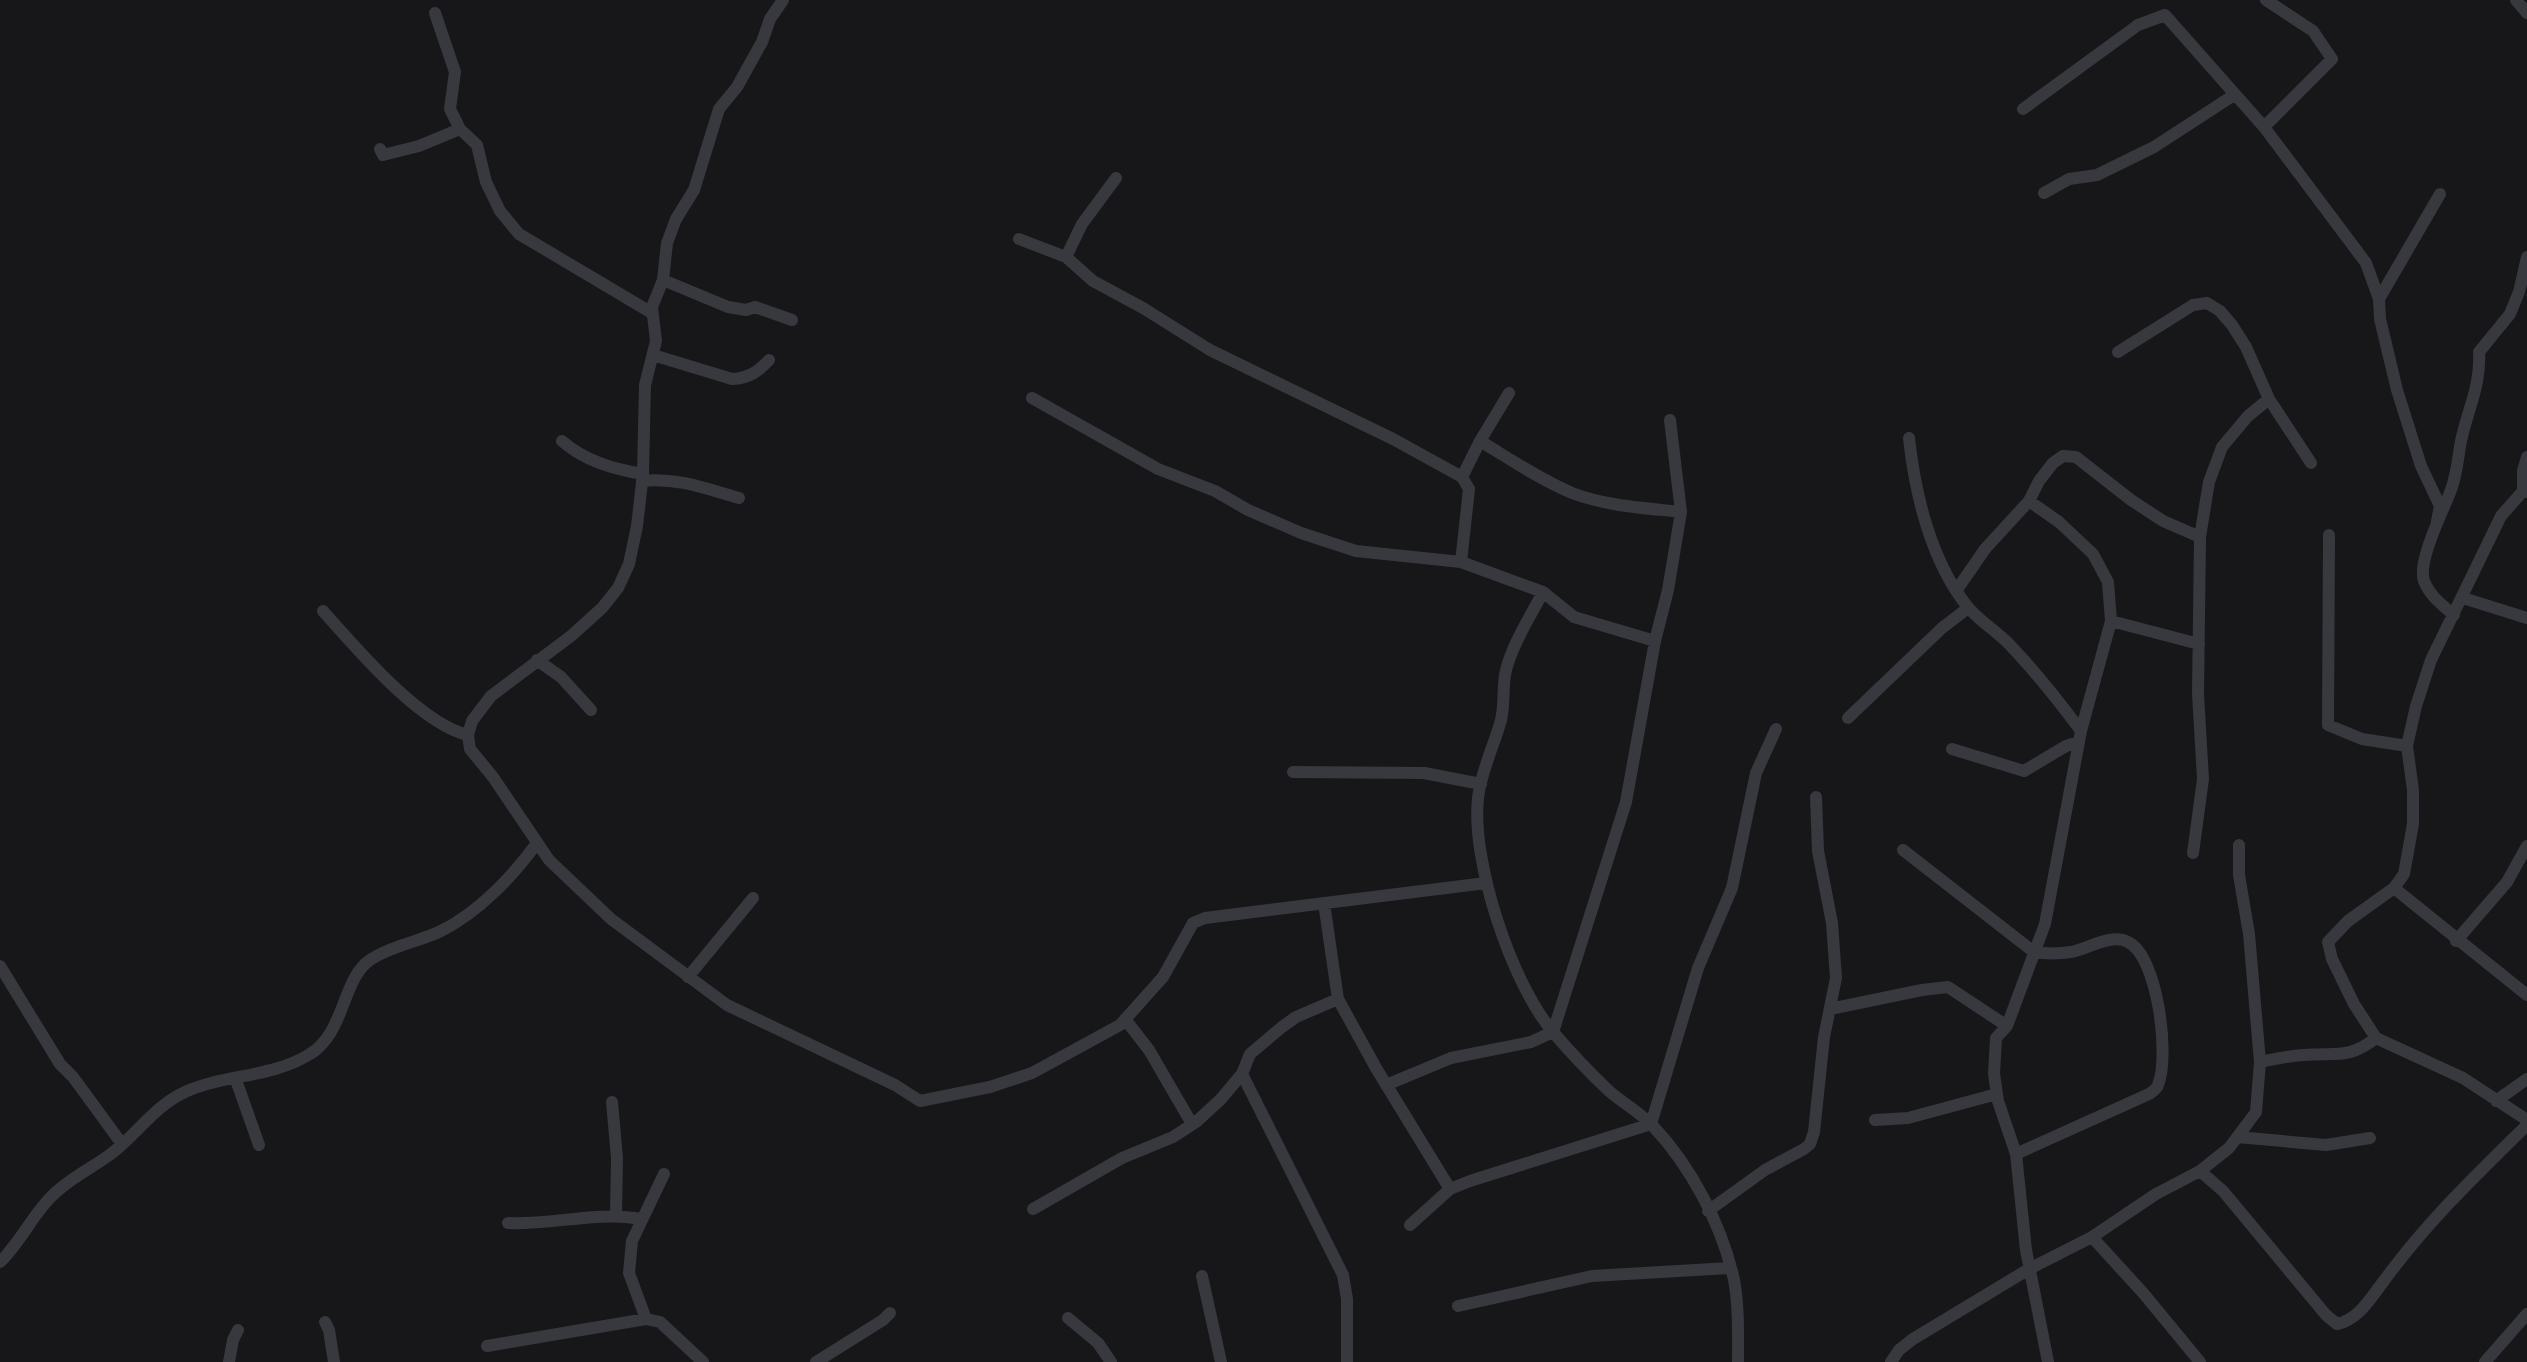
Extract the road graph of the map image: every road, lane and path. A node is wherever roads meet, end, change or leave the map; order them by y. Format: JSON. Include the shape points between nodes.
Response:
{"nodes":[{"id":1,"x":783,"y":0,"type":"edge"},
{"id":2,"x":2266,"y":0,"type":"edge"},
{"id":3,"x":2516,"y":0,"type":"edge"},
{"id":4,"x":2527,"y":13,"type":"edge"},
{"id":5,"x":435,"y":14,"type":"dead end"},
{"id":6,"x":2234,"y":94,"type":"junction"},
{"id":7,"x":2023,"y":110,"type":"dead end"},
{"id":8,"x":2264,"y":127,"type":"junction"},
{"id":9,"x":460,"y":129,"type":"junction"},
{"id":10,"x":380,"y":149,"type":"dead end"},
{"id":11,"x":1116,"y":178,"type":"dead end"},
{"id":12,"x":2044,"y":193,"type":"dead end"},
{"id":13,"x":2440,"y":194,"type":"dead end"},
{"id":14,"x":1019,"y":239,"type":"dead end"},
{"id":15,"x":1066,"y":257,"type":"junction"},
{"id":16,"x":2527,"y":257,"type":"edge"},
{"id":17,"x":663,"y":280,"type":"junction"},
{"id":18,"x":2379,"y":299,"type":"junction"},
{"id":19,"x":652,"y":313,"type":"junction"},
{"id":20,"x":792,"y":320,"type":"dead end"},
{"id":21,"x":2118,"y":352,"type":"dead end"},
{"id":22,"x":653,"y":355,"type":"junction"},
{"id":23,"x":769,"y":360,"type":"dead end"},
{"id":24,"x":1509,"y":393,"type":"dead end"},
{"id":25,"x":1032,"y":398,"type":"dead end"},
{"id":26,"x":2269,"y":399,"type":"junction"},
{"id":27,"x":1670,"y":420,"type":"dead end"},
{"id":28,"x":1909,"y":438,"type":"dead end"},
{"id":29,"x":562,"y":441,"type":"dead end"},
{"id":30,"x":1480,"y":441,"type":"junction"},
{"id":31,"x":2527,"y":457,"type":"edge"},
{"id":32,"x":2311,"y":463,"type":"dead end"},
{"id":33,"x":643,"y":477,"type":"junction"},
{"id":34,"x":1462,"y":477,"type":"junction"},
{"id":35,"x":2525,"y":492,"type":"edge"},
{"id":36,"x":740,"y":498,"type":"dead end"},
{"id":37,"x":2029,"y":501,"type":"junction"},
{"id":38,"x":1681,"y":512,"type":"junction"},
{"id":39,"x":2437,"y":521,"type":"junction"},
{"id":40,"x":2329,"y":535,"type":"dead end"},
{"id":41,"x":2200,"y":537,"type":"junction"},
{"id":42,"x":1461,"y":562,"type":"junction"},
{"id":43,"x":1956,"y":591,"type":"junction"},
{"id":44,"x":1543,"y":592,"type":"junction"},
{"id":45,"x":2463,"y":598,"type":"junction"},
{"id":46,"x":1968,"y":608,"type":"junction"},
{"id":47,"x":323,"y":611,"type":"dead end"},
{"id":48,"x":2454,"y":615,"type":"junction"},
{"id":49,"x":2527,"y":618,"type":"edge"},
{"id":50,"x":2111,"y":621,"type":"junction"},
{"id":51,"x":1654,"y":641,"type":"junction"},
{"id":52,"x":2199,"y":644,"type":"junction"},
{"id":53,"x":537,"y":660,"type":"junction"},
{"id":54,"x":591,"y":710,"type":"dead end"},
{"id":55,"x":1848,"y":718,"type":"dead end"},
{"id":56,"x":1776,"y":729,"type":"dead end"},
{"id":57,"x":468,"y":735,"type":"junction"},
{"id":58,"x":2080,"y":736,"type":"junction"},
{"id":59,"x":2407,"y":746,"type":"junction"},
{"id":60,"x":1952,"y":749,"type":"dead end"},
{"id":61,"x":1293,"y":771,"type":"dead end"},
{"id":62,"x":1481,"y":784,"type":"junction"},
{"id":63,"x":1816,"y":797,"type":"dead end"},
{"id":64,"x":537,"y":843,"type":"junction"},
{"id":65,"x":2239,"y":845,"type":"dead end"},
{"id":66,"x":2527,"y":846,"type":"edge"},
{"id":67,"x":1903,"y":850,"type":"dead end"},
{"id":68,"x":2193,"y":853,"type":"dead end"},
{"id":69,"x":1486,"y":883,"type":"junction"},
{"id":70,"x":2394,"y":888,"type":"junction"},
{"id":71,"x":753,"y":898,"type":"dead end"},
{"id":72,"x":1324,"y":903,"type":"junction"},
{"id":73,"x":2456,"y":941,"type":"junction"},
{"id":74,"x":2034,"y":952,"type":"junction"},
{"id":75,"x":0,"y":966,"type":"edge"},
{"id":76,"x":688,"y":977,"type":"junction"},
{"id":77,"x":2527,"y":995,"type":"edge"},
{"id":78,"x":1338,"y":999,"type":"junction"},
{"id":79,"x":1830,"y":1009,"type":"junction"},
{"id":80,"x":1125,"y":1019,"type":"junction"},
{"id":81,"x":2007,"y":1026,"type":"junction"},
{"id":82,"x":1553,"y":1032,"type":"junction"},
{"id":83,"x":2376,"y":1038,"type":"junction"},
{"id":84,"x":2260,"y":1062,"type":"junction"},
{"id":85,"x":1242,"y":1074,"type":"junction"},
{"id":86,"x":2527,"y":1079,"type":"edge"},
{"id":87,"x":236,"y":1080,"type":"junction"},
{"id":88,"x":1386,"y":1085,"type":"junction"},
{"id":89,"x":1997,"y":1094,"type":"junction"},
{"id":90,"x":2496,"y":1101,"type":"junction"},
{"id":91,"x":612,"y":1102,"type":"dead end"},
{"id":92,"x":1875,"y":1120,"type":"dead end"},
{"id":93,"x":2527,"y":1123,"type":"edge"},
{"id":94,"x":1651,"y":1124,"type":"junction"},
{"id":95,"x":1192,"y":1125,"type":"junction"},
{"id":96,"x":2237,"y":1137,"type":"junction"},
{"id":97,"x":2370,"y":1138,"type":"dead end"},
{"id":98,"x":122,"y":1144,"type":"junction"},
{"id":99,"x":259,"y":1145,"type":"dead end"},
{"id":100,"x":2016,"y":1154,"type":"junction"},
{"id":101,"x":2200,"y":1171,"type":"junction"},
{"id":102,"x":664,"y":1174,"type":"dead end"},
{"id":103,"x":1450,"y":1189,"type":"junction"},
{"id":104,"x":1033,"y":1209,"type":"dead end"},
{"id":105,"x":1708,"y":1211,"type":"junction"},
{"id":106,"x":616,"y":1215,"type":"junction"},
{"id":107,"x":640,"y":1220,"type":"junction"},
{"id":108,"x":508,"y":1223,"type":"dead end"},
{"id":109,"x":1410,"y":1225,"type":"dead end"},
{"id":110,"x":2092,"y":1237,"type":"junction"},
{"id":111,"x":0,"y":1262,"type":"edge"},
{"id":112,"x":1730,"y":1268,"type":"junction"},
{"id":113,"x":2029,"y":1269,"type":"junction"},
{"id":114,"x":1202,"y":1276,"type":"dead end"},
{"id":115,"x":1458,"y":1306,"type":"dead end"},
{"id":116,"x":890,"y":1313,"type":"dead end"},
{"id":117,"x":2527,"y":1314,"type":"edge"},
{"id":118,"x":1068,"y":1318,"type":"dead end"},
{"id":119,"x":646,"y":1319,"type":"junction"},
{"id":120,"x":325,"y":1322,"type":"dead end"},
{"id":121,"x":238,"y":1330,"type":"dead end"},
{"id":122,"x":487,"y":1346,"type":"dead end"},
{"id":123,"x":2050,"y":1360,"type":"edge"},
{"id":124,"x":229,"y":1362,"type":"edge"},
{"id":125,"x":334,"y":1362,"type":"edge"},
{"id":126,"x":703,"y":1362,"type":"edge"},
{"id":127,"x":816,"y":1362,"type":"edge"},
{"id":128,"x":1111,"y":1362,"type":"edge"},
{"id":129,"x":1221,"y":1362,"type":"edge"},
{"id":130,"x":1347,"y":1362,"type":"edge"},
{"id":131,"x":1738,"y":1362,"type":"edge"},
{"id":132,"x":1891,"y":1362,"type":"edge"},
{"id":133,"x":2200,"y":1362,"type":"edge"},
{"id":134,"x":2485,"y":1362,"type":"edge"}],
"edges":[{"from":1,"to":17,"type":"street","via":[[737,87],[719,109],[694,190],[670,235]]},
{"from":2,"to":8,"type":"street","via":[[2313,31],[2332,58]]},
{"from":3,"to":4,"type":"street"},
{"from":5,"to":9,"type":"street","via":[[455,72],[450,109]]},
{"from":6,"to":7,"type":"street","via":[[2166,15],[2138,25]]},
{"from":6,"to":8,"type":"street"},
{"from":6,"to":12,"type":"street","via":[[2154,147],[2097,176],[2069,179]]},
{"from":8,"to":18,"type":"street","via":[[2366,263]]},
{"from":9,"to":10,"type":"street","via":[[419,146],[383,155]]},
{"from":9,"to":19,"type":"street","via":[[477,145],[486,182],[500,211],[519,234]]},
{"from":11,"to":15,"type":"street","via":[[1082,224]]},
{"from":13,"to":18,"type":"street"},
{"from":14,"to":15,"type":"street"},
{"from":15,"to":34,"type":"street","via":[[1093,281],[1210,350]]},
{"from":16,"to":39,"type":"street","via":[[2510,314],[2479,352],[2476,398],[2462,438],[2452,488]]},
{"from":17,"to":19,"type":"street"},
{"from":17,"to":20,"type":"street","via":[[728,307],[755,307]]},
{"from":18,"to":39,"type":"street","via":[[2397,390],[2421,466],[2440,506]]},
{"from":19,"to":22,"type":"street","via":[[656,333]]},
{"from":21,"to":26,"type":"street","via":[[2193,305],[2207,303],[2220,311],[2246,346]]},
{"from":22,"to":23,"type":"street","via":[[732,379],[752,375]]},
{"from":22,"to":33,"type":"street","via":[[645,385]]},
{"from":24,"to":30,"type":"street"},
{"from":25,"to":42,"type":"street","via":[[1158,469],[1215,491],[1301,533],[1356,551]]},
{"from":26,"to":32,"type":"street"},
{"from":26,"to":41,"type":"street","via":[[2248,416],[2222,447],[2209,482]]},
{"from":27,"to":38,"type":"street"},
{"from":28,"to":43,"type":"street","via":[[1912,471],[1924,515]]},
{"from":29,"to":33,"type":"street","via":[[577,454]]},
{"from":30,"to":34,"type":"street"},
{"from":30,"to":38,"type":"street","via":[[1574,494],[1623,506]]},
{"from":31,"to":35,"type":"street","via":[[2523,471]]},
{"from":33,"to":36,"type":"street","via":[[682,481]]},
{"from":33,"to":53,"type":"street","via":[[638,526],[629,564],[618,588],[571,636]]},
{"from":34,"to":42,"type":"street","via":[[1469,489]]},
{"from":35,"to":45,"type":"street","via":[[2501,516]]},
{"from":37,"to":41,"type":"street","via":[[2053,463],[2064,456],[2076,457],[2130,500]]},
{"from":37,"to":43,"type":"street","via":[[1985,549]]},
{"from":37,"to":50,"type":"street","via":[[2060,522],[2093,554],[2108,582]]},
{"from":38,"to":51,"type":"street","via":[[1668,590]]},
{"from":39,"to":48,"type":"street","via":[[2423,579],[2434,598]]},
{"from":40,"to":59,"type":"street","via":[[2328,725],[2362,739]]},
{"from":41,"to":52,"type":"street"},
{"from":42,"to":44,"type":"street"},
{"from":43,"to":46,"type":"street"},
{"from":44,"to":51,"type":"street","via":[[1574,617]]},
{"from":44,"to":62,"type":"street","via":[[1509,663],[1501,718]]},
{"from":45,"to":48,"type":"street"},
{"from":45,"to":49,"type":"street"},
{"from":46,"to":55,"type":"street"},
{"from":46,"to":58,"type":"street","via":[[2043,680]]},
{"from":47,"to":57,"type":"street","via":[[358,651],[430,717]]},
{"from":48,"to":59,"type":"street","via":[[2431,660]]},
{"from":50,"to":52,"type":"street"},
{"from":50,"to":58,"type":"street"},
{"from":51,"to":82,"type":"street","via":[[1626,802]]},
{"from":52,"to":68,"type":"street","via":[[2204,779]]},
{"from":53,"to":54,"type":"street","via":[[561,677]]},
{"from":53,"to":57,"type":"street","via":[[491,696],[472,722]]},
{"from":56,"to":94,"type":"street","via":[[1756,773],[1732,888],[1698,968]]},
{"from":57,"to":64,"type":"street","via":[[470,749]]},
{"from":58,"to":60,"type":"street","via":[[2024,771]]},
{"from":58,"to":74,"type":"street","via":[[2050,902]]},
{"from":59,"to":70,"type":"street","via":[[2414,790],[2413,824],[2404,874]]},
{"from":61,"to":62,"type":"street","via":[[1424,773]]},
{"from":62,"to":69,"type":"street","via":[[1478,824]]},
{"from":63,"to":79,"type":"street","via":[[1818,851],[1835,948],[1836,978]]},
{"from":64,"to":76,"type":"street","via":[[549,860],[611,919]]},
{"from":64,"to":87,"type":"street","via":[[519,868],[464,917],[441,931],[370,960],[359,970],[329,1037],[311,1054]]},
{"from":65,"to":84,"type":"street"},
{"from":66,"to":73,"type":"street","via":[[2507,882]]},
{"from":67,"to":74,"type":"street"},
{"from":69,"to":72,"type":"street"},
{"from":69,"to":82,"type":"street","via":[[1531,1001]]},
{"from":70,"to":73,"type":"street"},
{"from":70,"to":83,"type":"street","via":[[2348,921],[2328,942],[2354,1004]]},
{"from":71,"to":76,"type":"street"},
{"from":72,"to":78,"type":"street"},
{"from":72,"to":80,"type":"street","via":[[1205,918],[1193,923],[1163,977]]},
{"from":73,"to":77,"type":"street"},
{"from":74,"to":81,"type":"street"},
{"from":74,"to":100,"type":"street","via":[[2055,954],[2120,940],[2137,947],[2162,1018],[2161,1076],[2158,1087],[2149,1094]]},
{"from":75,"to":98,"type":"street","via":[[60,1064]]},
{"from":76,"to":80,"type":"street","via":[[727,1005],[895,1085],[920,1101],[990,1087],[1032,1073]]},
{"from":78,"to":85,"type":"street","via":[[1282,1027],[1250,1054]]},
{"from":78,"to":88,"type":"street"},
{"from":79,"to":81,"type":"street","via":[[1948,987]]},
{"from":79,"to":105,"type":"street","via":[[1810,1144]]},
{"from":80,"to":95,"type":"street","via":[[1149,1050]]},
{"from":81,"to":89,"type":"street","via":[[1996,1038]]},
{"from":82,"to":88,"type":"street","via":[[1532,1042],[1451,1058]]},
{"from":82,"to":94,"type":"street","via":[[1609,1091]]},
{"from":83,"to":84,"type":"street","via":[[2359,1051]]},
{"from":83,"to":90,"type":"street","via":[[2463,1078]]},
{"from":84,"to":96,"type":"street","via":[[2256,1112]]},
{"from":85,"to":95,"type":"street"},
{"from":85,"to":130,"type":"street","via":[[1343,1275]]},
{"from":86,"to":90,"type":"street"},
{"from":87,"to":98,"type":"street","via":[[207,1084],[184,1093],[164,1105]]},
{"from":87,"to":99,"type":"street"},
{"from":88,"to":103,"type":"street"},
{"from":89,"to":92,"type":"street","via":[[1908,1118]]},
{"from":89,"to":100,"type":"street"},
{"from":90,"to":93,"type":"street"},
{"from":91,"to":106,"type":"street","via":[[617,1158]]},
{"from":93,"to":101,"type":"street","via":[[2416,1237],[2350,1321],[2337,1324],[2223,1191]]},
{"from":94,"to":103,"type":"street","via":[[1497,1170]]},
{"from":94,"to":105,"type":"street","via":[[1684,1166]]},
{"from":95,"to":104,"type":"street","via":[[1122,1158]]},
{"from":96,"to":97,"type":"street","via":[[2326,1145]]},
{"from":96,"to":101,"type":"street"},
{"from":98,"to":111,"type":"street","via":[[54,1194],[16,1247]]},
{"from":100,"to":113,"type":"street"},
{"from":101,"to":110,"type":"street"},
{"from":102,"to":107,"type":"street"},
{"from":103,"to":109,"type":"street"},
{"from":105,"to":112,"type":"street"},
{"from":106,"to":107,"type":"street"},
{"from":106,"to":108,"type":"street"},
{"from":107,"to":119,"type":"street","via":[[632,1241],[629,1273]]},
{"from":110,"to":113,"type":"street"},
{"from":110,"to":133,"type":"street"},
{"from":112,"to":115,"type":"street","via":[[1592,1276]]},
{"from":112,"to":131,"type":"street","via":[[1737,1313]]},
{"from":113,"to":123,"type":"street"},
{"from":113,"to":132,"type":"street","via":[[1913,1339]]},
{"from":114,"to":129,"type":"street"},
{"from":116,"to":127,"type":"street"},
{"from":117,"to":134,"type":"street"},
{"from":118,"to":128,"type":"street","via":[[1098,1343]]},
{"from":119,"to":122,"type":"street"},
{"from":119,"to":126,"type":"street","via":[[660,1322]]},
{"from":120,"to":125,"type":"street"},
{"from":121,"to":124,"type":"street"}]}
